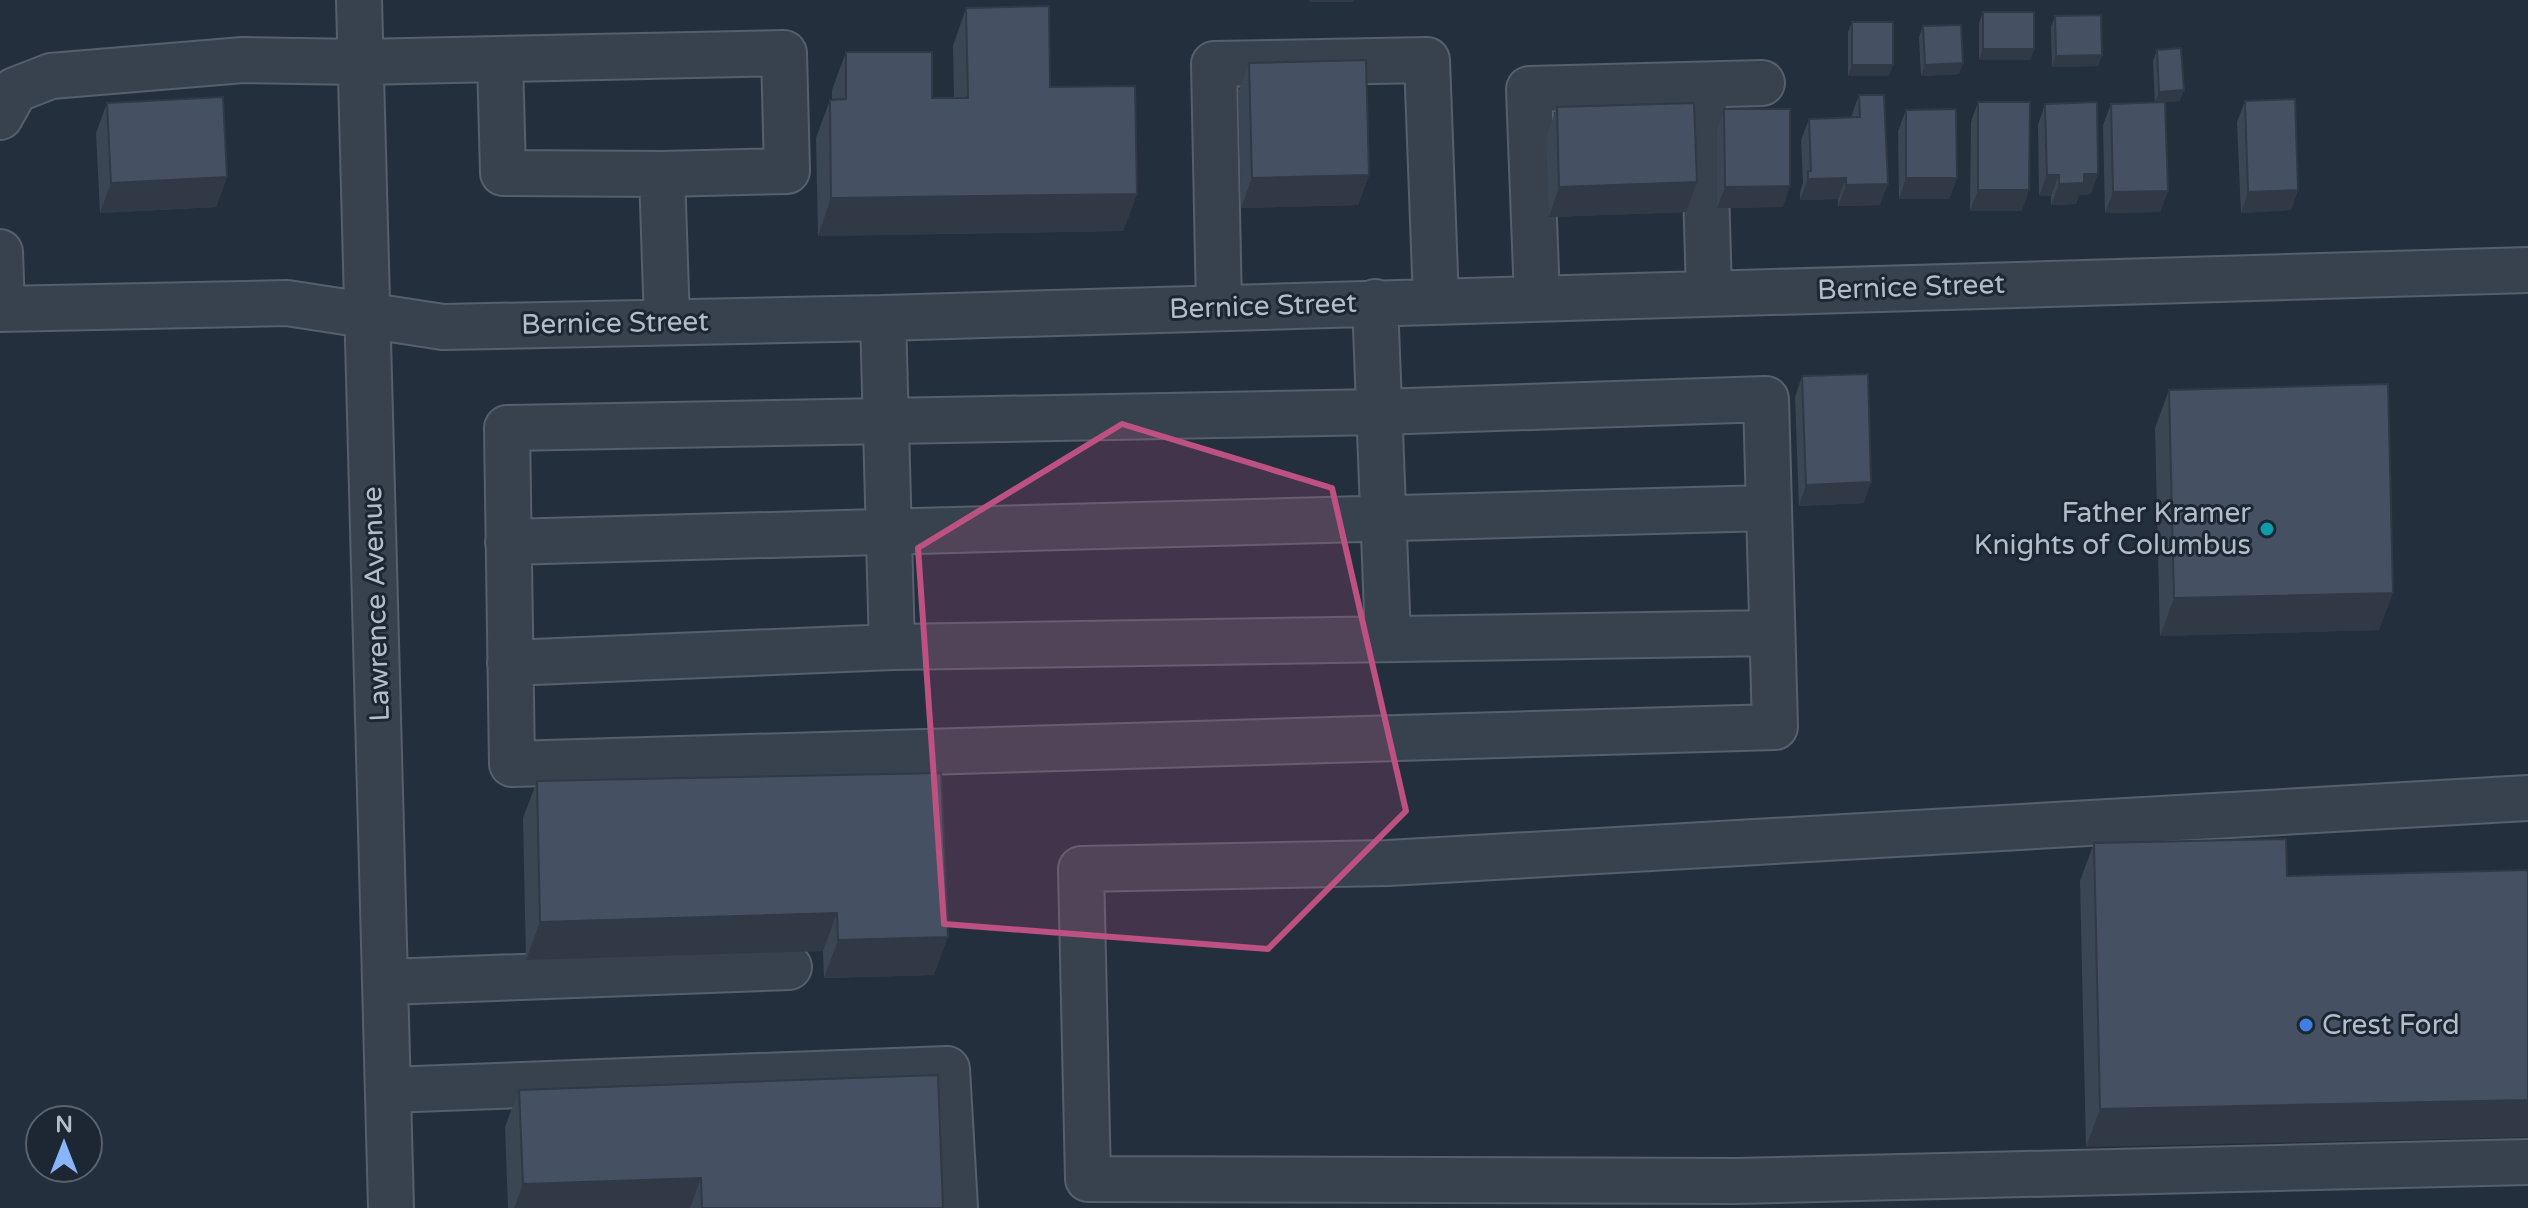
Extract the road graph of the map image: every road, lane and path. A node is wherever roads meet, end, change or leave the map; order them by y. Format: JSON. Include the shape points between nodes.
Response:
{"nodes":[{"id":1,"x":359,"y":0,"type":"edge"},
{"id":2,"x":500,"y":59,"type":"junction"},
{"id":3,"x":361,"y":62,"type":"junction"},
{"id":4,"x":1762,"y":83,"type":"dead end"},
{"id":5,"x":1703,"y":85,"type":"junction"},
{"id":6,"x":0,"y":117,"type":"edge"},
{"id":7,"x":662,"y":174,"type":"junction"},
{"id":8,"x":0,"y":252,"type":"edge"},
{"id":9,"x":2528,"y":270,"type":"edge"},
{"id":10,"x":1709,"y":293,"type":"junction"},
{"id":11,"x":1537,"y":298,"type":"junction"},
{"id":12,"x":1436,"y":301,"type":"junction"},
{"id":13,"x":1375,"y":302,"type":"junction"},
{"id":14,"x":1219,"y":308,"type":"junction"},
{"id":15,"x":1,"y":309,"type":"edge"},
{"id":16,"x":368,"y":315,"type":"junction"},
{"id":17,"x":883,"y":318,"type":"junction"},
{"id":18,"x":667,"y":322,"type":"junction"},
{"id":19,"x":1379,"y":412,"type":"junction"},
{"id":20,"x":886,"y":422,"type":"junction"},
{"id":21,"x":1769,"y":508,"type":"junction"},
{"id":22,"x":1383,"y":519,"type":"junction"},
{"id":23,"x":889,"y":533,"type":"junction"},
{"id":24,"x":508,"y":542,"type":"junction"},
{"id":25,"x":1772,"y":633,"type":"junction"},
{"id":26,"x":1388,"y":638,"type":"junction"},
{"id":27,"x":892,"y":647,"type":"junction"},
{"id":28,"x":510,"y":663,"type":"junction"},
{"id":29,"x":2528,"y":798,"type":"edge"},
{"id":30,"x":789,"y":967,"type":"dead end"},
{"id":31,"x":386,"y":982,"type":"junction"},
{"id":32,"x":388,"y":1090,"type":"junction"},
{"id":33,"x":2528,"y":1162,"type":"edge"},
{"id":34,"x":391,"y":1208,"type":"edge"},
{"id":35,"x":955,"y":1208,"type":"edge"}],
"edges":[{"from":1,"to":3,"type":"street","name":"Lawrence Avenue"},
{"from":2,"to":3,"type":"street"},
{"from":2,"to":7,"type":"street","via":[[503,173]]},
{"from":2,"to":7,"type":"street","via":[[784,53],[787,171]]},
{"from":3,"to":6,"type":"street","via":[[243,60],[51,76],[15,90]]},
{"from":3,"to":16,"type":"street","name":"Lawrence Avenue"},
{"from":4,"to":5,"type":"street"},
{"from":5,"to":10,"type":"street"},
{"from":5,"to":11,"type":"street","via":[[1529,89]]},
{"from":7,"to":18,"type":"street"},
{"from":8,"to":15,"type":"street"},
{"from":9,"to":10,"type":"street","name":"Bernice Street"},
{"from":10,"to":11,"type":"street","name":"Bernice Street"},
{"from":11,"to":12,"type":"street","name":"Bernice Street"},
{"from":12,"to":13,"type":"street","name":"Bernice Street"},
{"from":12,"to":14,"type":"street","via":[[1427,60],[1214,64]]},
{"from":13,"to":14,"type":"street","name":"Bernice Street"},
{"from":13,"to":19,"type":"street"},
{"from":14,"to":17,"type":"street","name":"Bernice Street"},
{"from":15,"to":16,"type":"street","name":"Bernice Street","via":[[287,303]]},
{"from":16,"to":18,"type":"street","name":"Bernice Street","via":[[443,327]]},
{"from":16,"to":31,"type":"street","name":"Lawrence Avenue"},
{"from":17,"to":18,"type":"street","name":"Bernice Street"},
{"from":17,"to":20,"type":"street"},
{"from":19,"to":20,"type":"street"},
{"from":19,"to":21,"type":"street","via":[[1766,399]]},
{"from":19,"to":22,"type":"street"},
{"from":20,"to":23,"type":"street"},
{"from":20,"to":24,"type":"street","via":[[507,428]]},
{"from":21,"to":22,"type":"street"},
{"from":21,"to":25,"type":"street"},
{"from":22,"to":23,"type":"street"},
{"from":22,"to":26,"type":"street"},
{"from":23,"to":24,"type":"street"},
{"from":23,"to":27,"type":"street"},
{"from":24,"to":28,"type":"street"},
{"from":25,"to":26,"type":"street"},
{"from":25,"to":28,"type":"street","via":[[1775,727],[512,764]]},
{"from":26,"to":27,"type":"street"},
{"from":27,"to":28,"type":"street"},
{"from":29,"to":33,"type":"street","via":[[1388,863],[1081,869],[1088,1179],[1735,1181]]},
{"from":30,"to":31,"type":"street"},
{"from":31,"to":32,"type":"street","name":"Lawrence Avenue"},
{"from":32,"to":34,"type":"street","name":"Lawrence Avenue"},
{"from":32,"to":35,"type":"street","via":[[947,1069]]}]}
